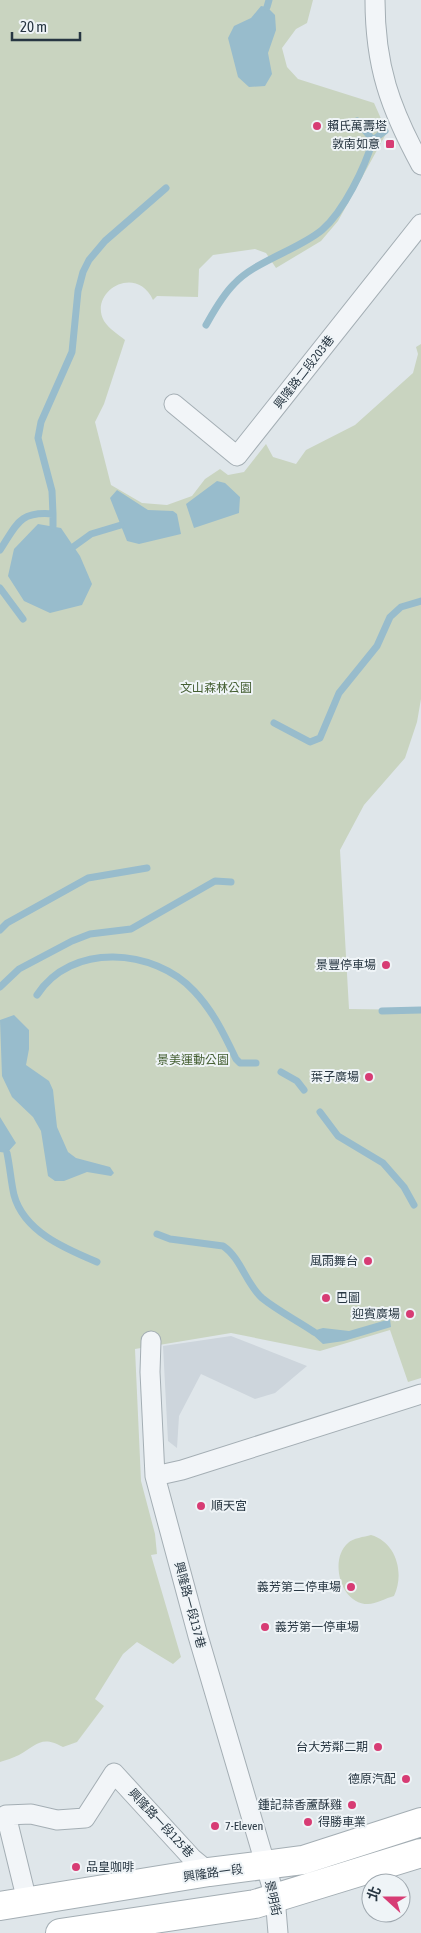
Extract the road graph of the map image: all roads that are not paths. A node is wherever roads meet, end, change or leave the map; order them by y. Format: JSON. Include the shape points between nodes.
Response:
{"nodes":[{"id":1,"x":374,"y":0,"type":"edge"},
{"id":2,"x":421,"y":165,"type":"edge"},
{"id":3,"x":421,"y":224,"type":"edge"},
{"id":4,"x":174,"y":404,"type":"dead end"},
{"id":5,"x":151,"y":1340,"type":"dead end"},
{"id":6,"x":421,"y":1394,"type":"edge"},
{"id":7,"x":155,"y":1476,"type":"junction"},
{"id":8,"x":421,"y":1822,"type":"edge"},
{"id":9,"x":421,"y":1853,"type":"edge"},
{"id":10,"x":265,"y":1864,"type":"junction"},
{"id":11,"x":209,"y":1872,"type":"junction"},
{"id":12,"x":275,"y":1897,"type":"junction"},
{"id":13,"x":27,"y":1902,"type":"junction"},
{"id":14,"x":0,"y":1906,"type":"edge"},
{"id":15,"x":60,"y":1933,"type":"edge"},
{"id":16,"x":278,"y":1933,"type":"edge"}],
"edges":[{"from":1,"to":2,"type":"street","via":[[378,57],[386,90],[398,122]]},
{"from":3,"to":4,"type":"street","name":"興隆路二段203巷","via":[[237,456]]},
{"from":5,"to":7,"type":"street","name":"興隆路一段137巷"},
{"from":6,"to":7,"type":"street"},
{"from":7,"to":10,"type":"street","name":"興隆路一段137巷"},
{"from":8,"to":10,"type":"main road","name":"興隆路一段","via":[[303,1860]]},
{"from":9,"to":12,"type":"main road"},
{"from":10,"to":11,"type":"main road","name":"興隆路一段"},
{"from":10,"to":12,"type":"street","name":"景明街"},
{"from":11,"to":13,"type":"main road","name":"興隆路一段"},
{"from":11,"to":13,"type":"street","name":"興隆路一段125巷","via":[[192,1858],[110,1769],[86,1818],[57,1820],[31,1814],[6,1816]]},
{"from":12,"to":15,"type":"main road","via":[[255,1904]]},
{"from":12,"to":16,"type":"street","name":"景明街"},
{"from":13,"to":14,"type":"main road","name":"興隆路一段"}]}
